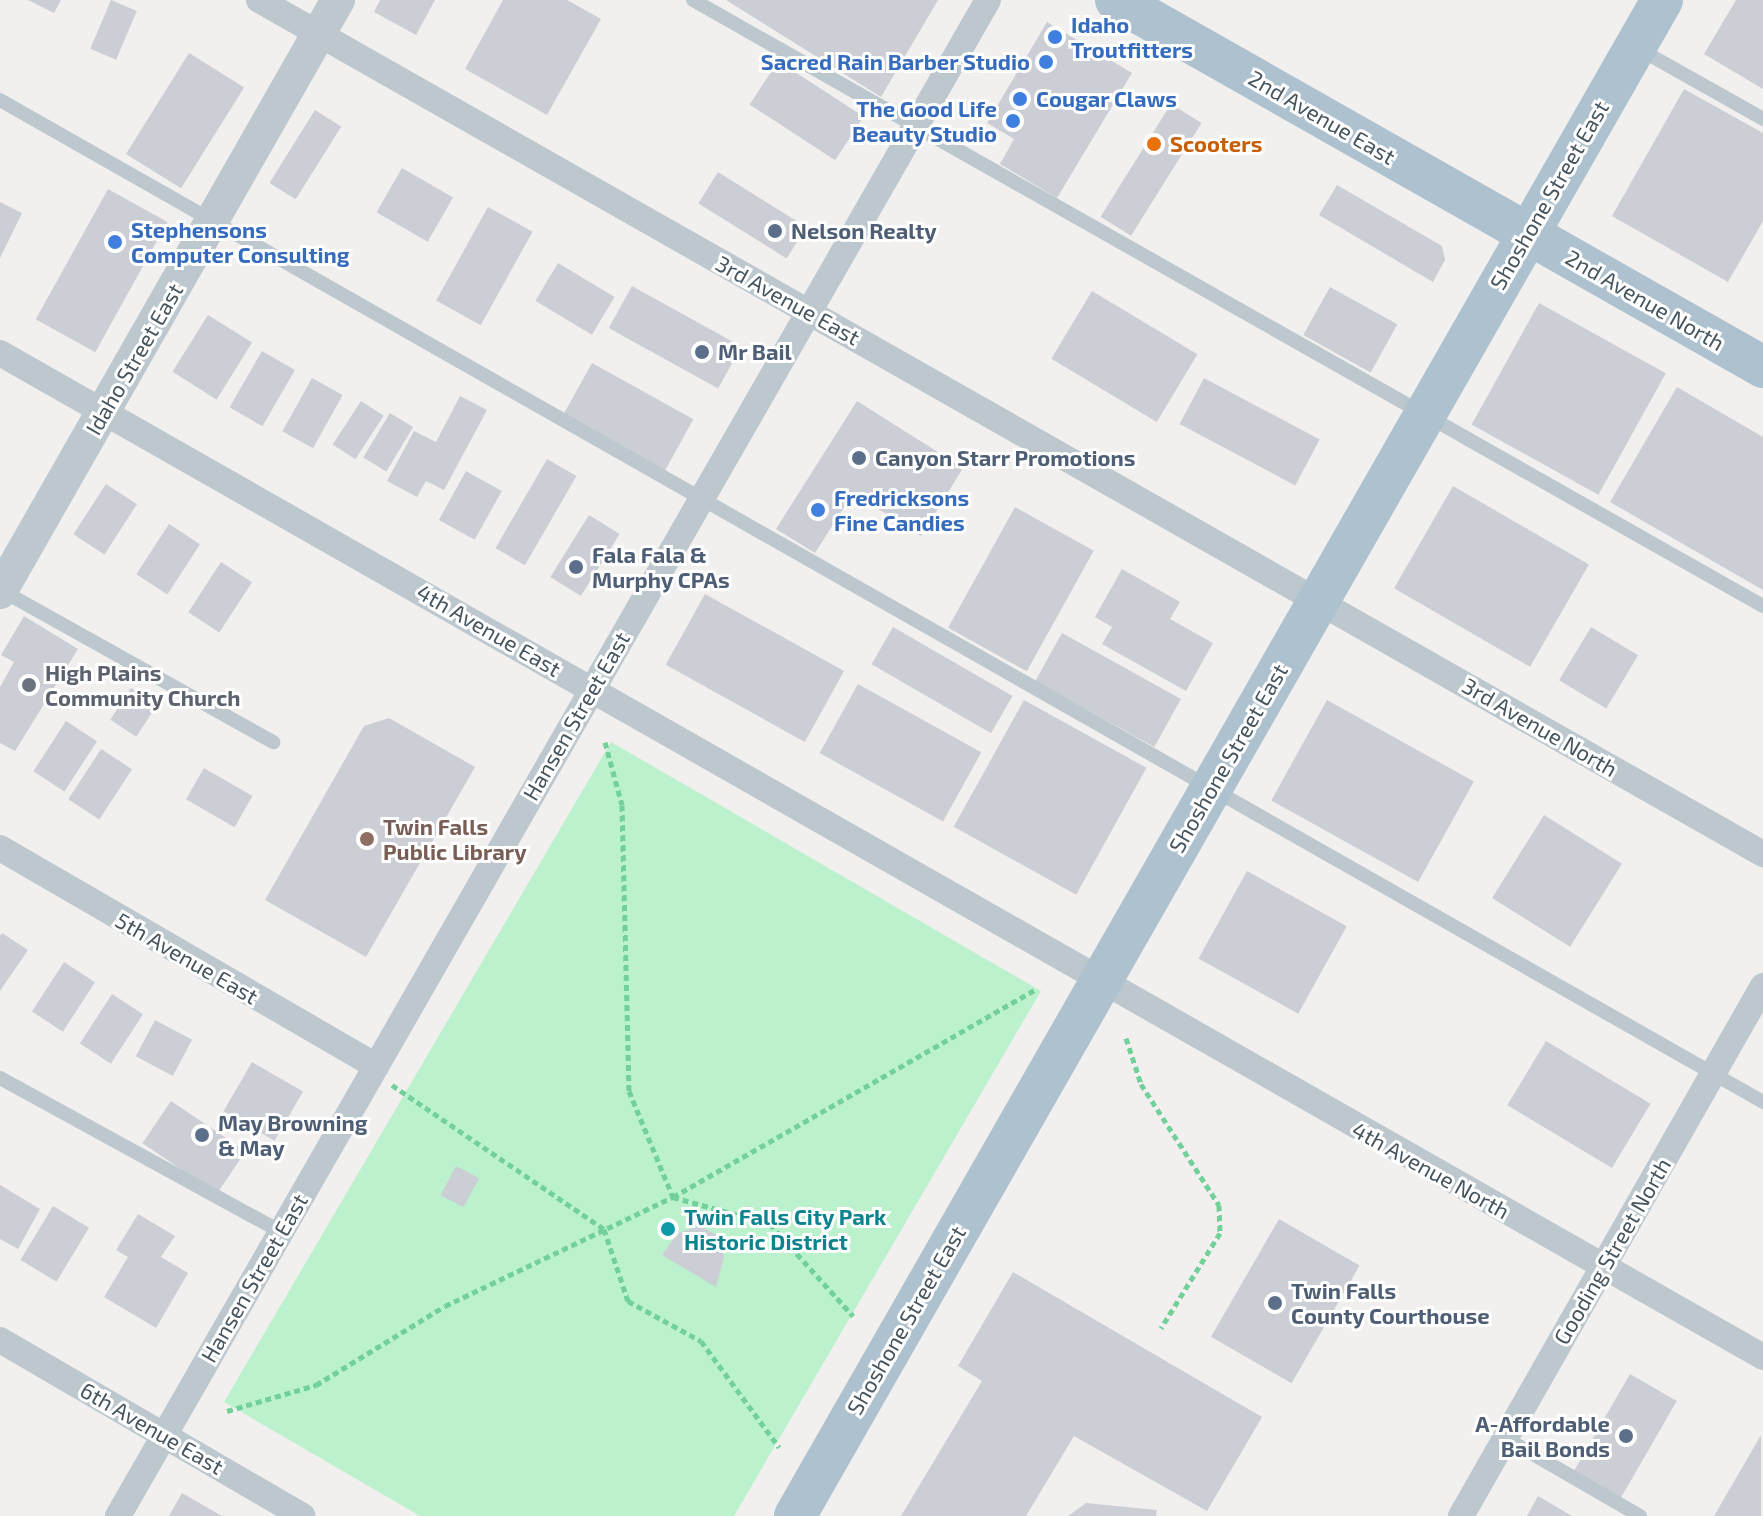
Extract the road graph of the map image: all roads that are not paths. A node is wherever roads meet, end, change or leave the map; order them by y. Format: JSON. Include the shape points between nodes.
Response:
{"nodes":[{"id":1,"x":259,"y":0,"type":"edge"},
{"id":2,"x":338,"y":0,"type":"edge"},
{"id":3,"x":693,"y":0,"type":"edge"},
{"id":4,"x":988,"y":0,"type":"edge"},
{"id":5,"x":1116,"y":0,"type":"edge"},
{"id":6,"x":1662,"y":0,"type":"edge"},
{"id":7,"x":320,"y":35,"type":"junction"},
{"id":8,"x":1635,"y":47,"type":"junction"},
{"id":9,"x":0,"y":100,"type":"edge"},
{"id":10,"x":1763,"y":119,"type":"edge"},
{"id":11,"x":915,"y":125,"type":"junction"},
{"id":12,"x":213,"y":221,"type":"junction"},
{"id":13,"x":1527,"y":233,"type":"junction"},
{"id":14,"x":809,"y":311,"type":"junction"},
{"id":15,"x":0,"y":353,"type":"edge"},
{"id":16,"x":1763,"y":367,"type":"edge"},
{"id":17,"x":103,"y":412,"type":"junction"},
{"id":18,"x":1424,"y":414,"type":"junction"},
{"id":19,"x":701,"y":499,"type":"junction"},
{"id":20,"x":0,"y":590,"type":"edge"},
{"id":21,"x":1318,"y":600,"type":"junction"},
{"id":22,"x":1763,"y":606,"type":"edge"},
{"id":23,"x":591,"y":690,"type":"junction"},
{"id":24,"x":273,"y":742,"type":"dead end"},
{"id":25,"x":1210,"y":788,"type":"junction"},
{"id":26,"x":0,"y":848,"type":"edge"},
{"id":27,"x":1763,"y":854,"type":"edge"},
{"id":28,"x":1100,"y":982,"type":"junction"},
{"id":29,"x":1763,"y":986,"type":"edge"},
{"id":30,"x":376,"y":1066,"type":"junction"},
{"id":31,"x":1713,"y":1074,"type":"junction"},
{"id":32,"x":0,"y":1078,"type":"edge"},
{"id":33,"x":1763,"y":1102,"type":"edge"},
{"id":34,"x":281,"y":1232,"type":"junction"},
{"id":35,"x":1604,"y":1267,"type":"junction"},
{"id":36,"x":0,"y":1340,"type":"edge"},
{"id":37,"x":1763,"y":1357,"type":"edge"},
{"id":38,"x":164,"y":1434,"type":"junction"},
{"id":39,"x":1505,"y":1438,"type":"junction"},
{"id":40,"x":118,"y":1516,"type":"edge"},
{"id":41,"x":303,"y":1516,"type":"edge"},
{"id":42,"x":795,"y":1516,"type":"edge"},
{"id":43,"x":1461,"y":1516,"type":"edge"},
{"id":44,"x":1640,"y":1516,"type":"edge"}],
"edges":[{"from":1,"to":7,"type":"street","name":"3rd Avenue East"},
{"from":2,"to":7,"type":"street","name":"Idaho Street East"},
{"from":3,"to":11,"type":"lane"},
{"from":4,"to":11,"type":"street","name":"Hansen Street East"},
{"from":5,"to":13,"type":"main road","name":"2nd Avenue East"},
{"from":6,"to":8,"type":"main road","name":"Shoshone Street East"},
{"from":7,"to":12,"type":"street","name":"Idaho Street East"},
{"from":7,"to":14,"type":"street","name":"3rd Avenue East"},
{"from":8,"to":10,"type":"lane"},
{"from":8,"to":13,"type":"main road","name":"Shoshone Street East"},
{"from":9,"to":12,"type":"lane"},
{"from":11,"to":14,"type":"street","name":"Hansen Street East"},
{"from":11,"to":18,"type":"lane"},
{"from":12,"to":17,"type":"street","name":"Idaho Street East"},
{"from":12,"to":19,"type":"lane"},
{"from":13,"to":16,"type":"main road","name":"2nd Avenue North"},
{"from":13,"to":18,"type":"main road","name":"Shoshone Street East"},
{"from":14,"to":19,"type":"street","name":"Hansen Street East"},
{"from":14,"to":21,"type":"street","name":"3rd Avenue East"},
{"from":15,"to":17,"type":"street","name":"4th Avenue East"},
{"from":17,"to":20,"type":"street","name":"Idaho Street East"},
{"from":17,"to":23,"type":"street","name":"4th Avenue East"},
{"from":18,"to":21,"type":"main road","name":"Shoshone Street East"},
{"from":18,"to":22,"type":"lane"},
{"from":19,"to":23,"type":"street","name":"Hansen Street East"},
{"from":19,"to":25,"type":"lane"},
{"from":20,"to":24,"type":"lane"},
{"from":21,"to":25,"type":"main road","name":"Shoshone Street East"},
{"from":21,"to":27,"type":"street","name":"3rd Avenue North"},
{"from":23,"to":28,"type":"street","name":"4th Avenue East"},
{"from":23,"to":30,"type":"street","name":"Hansen Street East"},
{"from":25,"to":28,"type":"main road","name":"Shoshone Street East"},
{"from":25,"to":31,"type":"lane"},
{"from":26,"to":30,"type":"street","name":"5th Avenue East"},
{"from":28,"to":35,"type":"street","name":"4th Avenue North"},
{"from":28,"to":42,"type":"main road","name":"Shoshone Street East"},
{"from":29,"to":31,"type":"street","name":"Gooding Street North"},
{"from":30,"to":34,"type":"street","name":"Hansen Street East"},
{"from":31,"to":33,"type":"lane"},
{"from":31,"to":35,"type":"street","name":"Gooding Street North"},
{"from":32,"to":34,"type":"lane"},
{"from":34,"to":38,"type":"street","name":"Hansen Street East"},
{"from":35,"to":37,"type":"street","name":"4th Avenue North"},
{"from":35,"to":39,"type":"street","name":"Gooding Street North"},
{"from":36,"to":38,"type":"street","name":"6th Avenue East"},
{"from":38,"to":40,"type":"street","name":"Hansen Street East"},
{"from":38,"to":41,"type":"street","name":"6th Avenue East"},
{"from":39,"to":43,"type":"street","name":"Gooding Street North"},
{"from":39,"to":44,"type":"lane"}]}
